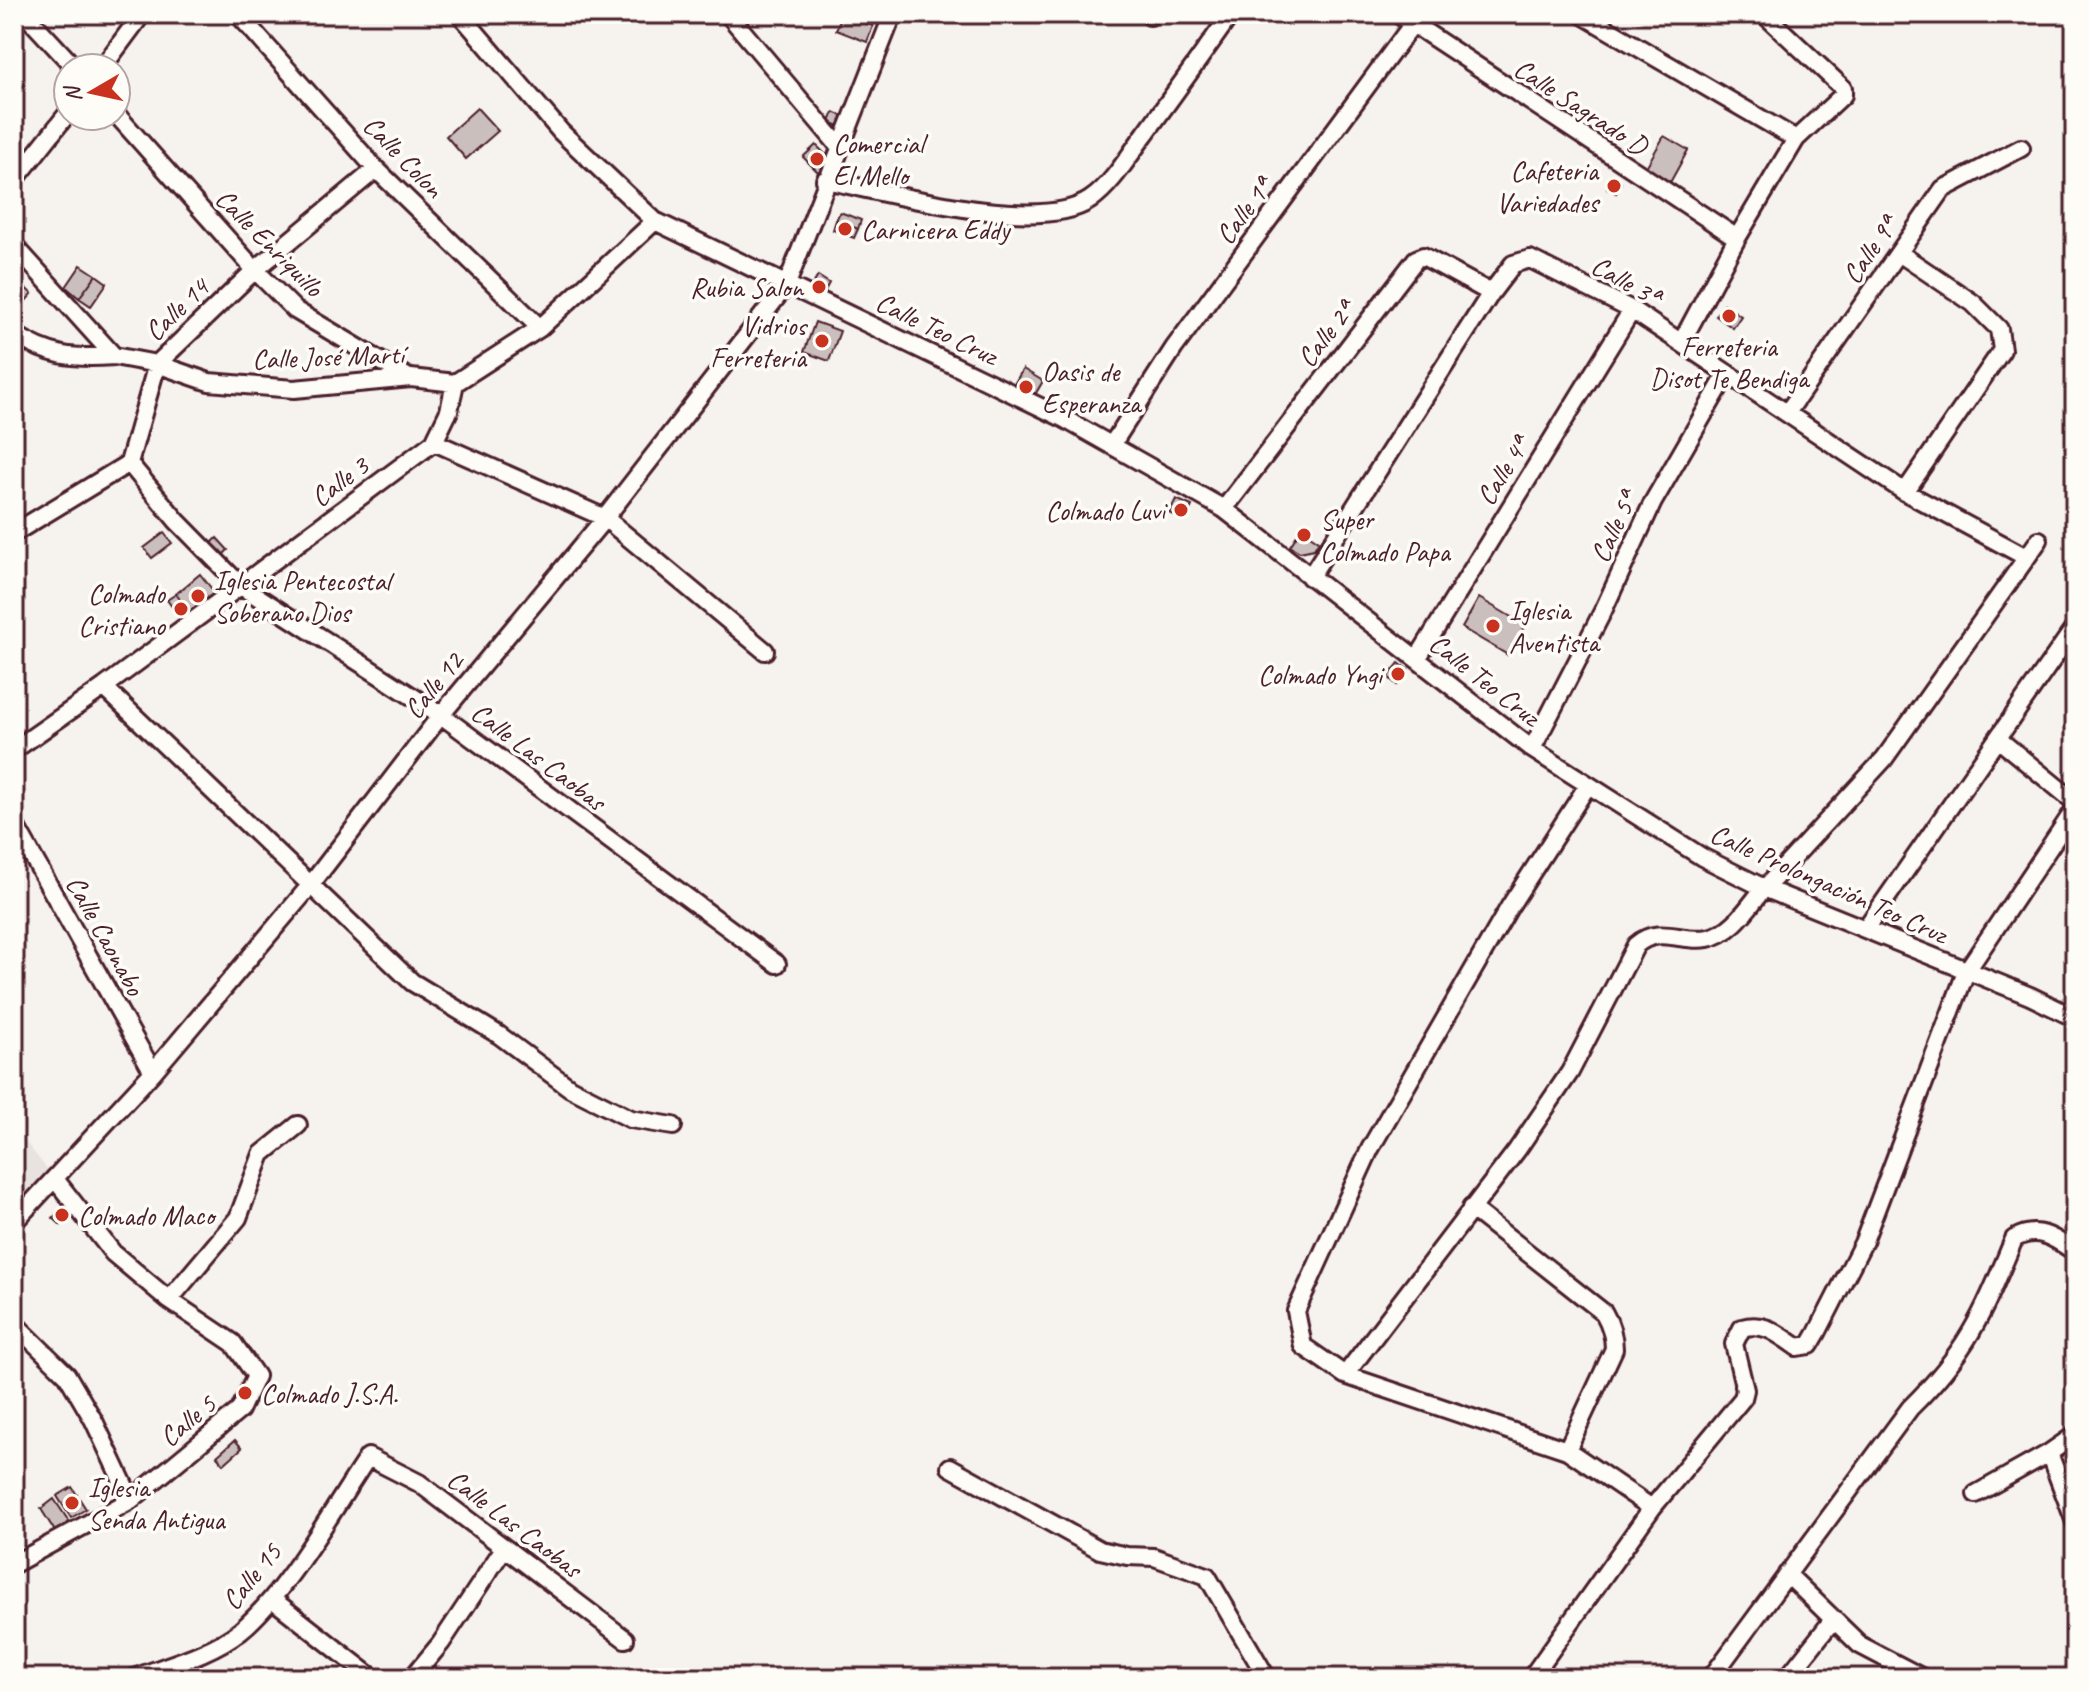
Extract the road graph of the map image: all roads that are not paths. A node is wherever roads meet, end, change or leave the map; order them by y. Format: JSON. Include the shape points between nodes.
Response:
{"nodes":[{"id":1,"x":25,"y":14,"type":"edge"},
{"id":2,"x":142,"y":14,"type":"edge"},
{"id":3,"x":238,"y":14,"type":"edge"},
{"id":4,"x":460,"y":14,"type":"edge"},
{"id":5,"x":728,"y":14,"type":"edge"},
{"id":6,"x":893,"y":14,"type":"edge"},
{"id":7,"x":1231,"y":14,"type":"edge"},
{"id":8,"x":1581,"y":14,"type":"edge"},
{"id":9,"x":1764,"y":14,"type":"edge"},
{"id":10,"x":1410,"y":17,"type":"edge"},
{"id":11,"x":60,"y":52,"type":"edge"},
{"id":12,"x":114,"y":52,"type":"edge"},
{"id":13,"x":53,"y":132,"type":"edge"},
{"id":14,"x":132,"y":132,"type":"edge"},
{"id":15,"x":1796,"y":139,"type":"junction"},
{"id":16,"x":839,"y":146,"type":"junction"},
{"id":17,"x":2021,"y":148,"type":"dead end"},
{"id":18,"x":376,"y":169,"type":"junction"},
{"id":19,"x":825,"y":180,"type":"junction"},
{"id":20,"x":14,"y":181,"type":"edge"},
{"id":21,"x":655,"y":221,"type":"junction"},
{"id":22,"x":1737,"y":238,"type":"junction"},
{"id":23,"x":14,"y":245,"type":"edge"},
{"id":24,"x":1899,"y":253,"type":"junction"},
{"id":25,"x":255,"y":270,"type":"junction"},
{"id":26,"x":787,"y":284,"type":"junction"},
{"id":27,"x":1491,"y":293,"type":"junction"},
{"id":28,"x":1632,"y":310,"type":"junction"},
{"id":29,"x":540,"y":328,"type":"junction"},
{"id":30,"x":14,"y":334,"type":"edge"},
{"id":31,"x":1681,"y":343,"type":"junction"},
{"id":32,"x":114,"y":356,"type":"junction"},
{"id":33,"x":157,"y":364,"type":"junction"},
{"id":34,"x":1727,"y":374,"type":"junction"},
{"id":35,"x":411,"y":378,"type":"junction"},
{"id":36,"x":455,"y":383,"type":"junction"},
{"id":37,"x":1787,"y":413,"type":"junction"},
{"id":38,"x":434,"y":442,"type":"junction"},
{"id":39,"x":1113,"y":443,"type":"junction"},
{"id":40,"x":129,"y":463,"type":"junction"},
{"id":41,"x":1905,"y":492,"type":"junction"},
{"id":42,"x":1224,"y":509,"type":"junction"},
{"id":43,"x":605,"y":518,"type":"junction"},
{"id":44,"x":14,"y":533,"type":"edge"},
{"id":45,"x":2039,"y":540,"type":"dead end"},
{"id":46,"x":2026,"y":557,"type":"junction"},
{"id":47,"x":1310,"y":577,"type":"junction"},
{"id":48,"x":241,"y":586,"type":"junction"},
{"id":49,"x":2075,"y":627,"type":"edge"},
{"id":50,"x":765,"y":651,"type":"dead end"},
{"id":51,"x":1417,"y":659,"type":"junction"},
{"id":52,"x":104,"y":687,"type":"junction"},
{"id":53,"x":441,"y":715,"type":"junction"},
{"id":54,"x":1998,"y":739,"type":"junction"},
{"id":55,"x":1532,"y":749,"type":"junction"},
{"id":56,"x":14,"y":750,"type":"edge"},
{"id":57,"x":1588,"y":785,"type":"junction"},
{"id":58,"x":2075,"y":802,"type":"edge"},
{"id":59,"x":2075,"y":809,"type":"edge"},
{"id":60,"x":14,"y":823,"type":"edge"},
{"id":61,"x":309,"y":887,"type":"junction"},
{"id":62,"x":1764,"y":888,"type":"junction"},
{"id":63,"x":1865,"y":929,"type":"junction"},
{"id":64,"x":777,"y":964,"type":"dead end"},
{"id":65,"x":1966,"y":972,"type":"junction"},
{"id":66,"x":2075,"y":1018,"type":"edge"},
{"id":67,"x":153,"y":1072,"type":"junction"},
{"id":68,"x":298,"y":1125,"type":"dead end"},
{"id":69,"x":673,"y":1126,"type":"dead end"},
{"id":70,"x":55,"y":1179,"type":"junction"},
{"id":71,"x":1471,"y":1208,"type":"junction"},
{"id":72,"x":14,"y":1222,"type":"edge"},
{"id":73,"x":2075,"y":1252,"type":"edge"},
{"id":74,"x":169,"y":1300,"type":"junction"},
{"id":75,"x":14,"y":1323,"type":"edge"},
{"id":76,"x":1345,"y":1375,"type":"junction"},
{"id":77,"x":2075,"y":1435,"type":"edge"},
{"id":78,"x":1567,"y":1450,"type":"junction"},
{"id":79,"x":2049,"y":1453,"type":"junction"},
{"id":80,"x":368,"y":1457,"type":"joint"},
{"id":81,"x":950,"y":1467,"type":"dead end"},
{"id":82,"x":1976,"y":1494,"type":"dead end"},
{"id":83,"x":131,"y":1500,"type":"junction"},
{"id":84,"x":2071,"y":1502,"type":"edge"},
{"id":85,"x":1652,"y":1508,"type":"junction"},
{"id":86,"x":2075,"y":1522,"type":"edge"},
{"id":87,"x":504,"y":1548,"type":"junction"},
{"id":88,"x":14,"y":1564,"type":"edge"},
{"id":89,"x":1787,"y":1574,"type":"junction"},
{"id":90,"x":272,"y":1599,"type":"junction"},
{"id":91,"x":1832,"y":1621,"type":"junction"},
{"id":92,"x":625,"y":1639,"type":"dead end"},
{"id":93,"x":134,"y":1678,"type":"edge"},
{"id":94,"x":373,"y":1678,"type":"edge"},
{"id":95,"x":412,"y":1678,"type":"edge"},
{"id":96,"x":1267,"y":1678,"type":"edge"},
{"id":97,"x":1531,"y":1678,"type":"edge"},
{"id":98,"x":1711,"y":1678,"type":"edge"},
{"id":99,"x":1787,"y":1678,"type":"edge"},
{"id":100,"x":1923,"y":1678,"type":"edge"}],
"edges":[{"from":1,"to":11,"type":"street"},
{"from":2,"to":12,"type":"street"},
{"from":3,"to":18,"type":"street","name":"Calle Colon"},
{"from":4,"to":21,"type":"street","name":"Calle Teo Cruz","via":[[561,132]]},
{"from":5,"to":16,"type":"street"},
{"from":6,"to":16,"type":"street","name":"Calle 12"},
{"from":7,"to":19,"type":"street","via":[[1117,172],[1090,200],[1038,214],[985,211]]},
{"from":8,"to":15,"type":"street"},
{"from":9,"to":15,"type":"street","via":[[1843,88],[1843,95]]},
{"from":10,"to":22,"type":"street","name":"Calle Sagrado D"},
{"from":10,"to":39,"type":"street","name":"Calle 1ª","via":[[1174,348]]},
{"from":13,"to":20,"type":"street"},
{"from":14,"to":25,"type":"street","name":"Calle Enriquillo"},
{"from":15,"to":22,"type":"street"},
{"from":16,"to":19,"type":"street","name":"Calle 12"},
{"from":17,"to":24,"type":"street","name":"Calle 9ª","via":[[1943,189]]},
{"from":18,"to":25,"type":"street","name":"Calle 14"},
{"from":18,"to":29,"type":"street","name":"Calle Colon"},
{"from":19,"to":26,"type":"street","name":"Calle 12"},
{"from":21,"to":26,"type":"street","name":"Calle Teo Cruz"},
{"from":21,"to":29,"type":"street"},
{"from":22,"to":31,"type":"street"},
{"from":23,"to":32,"type":"street"},
{"from":24,"to":37,"type":"street","name":"Calle 9ª"},
{"from":24,"to":41,"type":"street","via":[[1973,303],[1999,329],[2002,350]]},
{"from":25,"to":33,"type":"street","name":"Calle 14"},
{"from":25,"to":35,"type":"street","name":"Calle Enriquillo","via":[[295,310]]},
{"from":26,"to":39,"type":"street","name":"Calle Teo Cruz"},
{"from":26,"to":43,"type":"street","name":"Calle 12"},
{"from":27,"to":28,"type":"street","name":"Calle 3ª","via":[[1513,264],[1530,259]]},
{"from":27,"to":42,"type":"street","name":"Calle 2ª","via":[[1419,257]]},
{"from":27,"to":47,"type":"street","name":"Calle 3ª"},
{"from":28,"to":31,"type":"street","name":"Calle 3ª"},
{"from":28,"to":51,"type":"street","name":"Calle 4ª"},
{"from":29,"to":36,"type":"street"},
{"from":30,"to":32,"type":"street","name":"Calle José Martí","via":[[74,359]]},
{"from":31,"to":34,"type":"street","name":"Calle 3ª"},
{"from":32,"to":33,"type":"street","name":"Calle José Martí"},
{"from":33,"to":35,"type":"street","name":"Calle José Martí","via":[[209,382],[294,389]]},
{"from":33,"to":40,"type":"street","name":"Calle 14"},
{"from":34,"to":37,"type":"street","name":"Calle 3ª"},
{"from":34,"to":55,"type":"street","name":"Calle 5ª","via":[[1653,502]]},
{"from":35,"to":36,"type":"street","name":"Calle José Martí"},
{"from":36,"to":38,"type":"street","name":"Calle 3"},
{"from":37,"to":41,"type":"street","name":"Calle 3ª"},
{"from":38,"to":43,"type":"street"},
{"from":38,"to":48,"type":"street","name":"Calle 3"},
{"from":39,"to":42,"type":"street","name":"Calle Teo Cruz"},
{"from":40,"to":44,"type":"street"},
{"from":40,"to":48,"type":"street","name":"Calle Las Caobas"},
{"from":41,"to":46,"type":"street","name":"Calle 3ª"},
{"from":42,"to":47,"type":"street","name":"Calle Teo Cruz"},
{"from":43,"to":50,"type":"street"},
{"from":43,"to":53,"type":"street","name":"Calle 12"},
{"from":45,"to":46,"type":"street"},
{"from":46,"to":62,"type":"street","via":[[1884,759]]},
{"from":47,"to":51,"type":"street","name":"Calle Teo Cruz"},
{"from":48,"to":52,"type":"street","name":"Calle 3"},
{"from":48,"to":53,"type":"street","name":"Calle Las Caobas"},
{"from":49,"to":54,"type":"street"},
{"from":51,"to":55,"type":"street","name":"Calle Teo Cruz"},
{"from":52,"to":56,"type":"street","name":"Calle 3"},
{"from":52,"to":61,"type":"street"},
{"from":53,"to":61,"type":"street","name":"Calle 12"},
{"from":53,"to":64,"type":"street","name":"Calle Las Caobas"},
{"from":54,"to":58,"type":"street"},
{"from":54,"to":63,"type":"street"},
{"from":55,"to":57,"type":"street","name":"Calle Prolongación Teo Cruz"},
{"from":57,"to":62,"type":"street","name":"Calle Prolongación Teo Cruz","via":[[1702,857]]},
{"from":57,"to":76,"type":"street","via":[[1510,906],[1370,1149],[1311,1272],[1296,1311],[1303,1346]]},
{"from":59,"to":65,"type":"street"},
{"from":60,"to":67,"type":"street","name":"Calle Caonabo"},
{"from":61,"to":67,"type":"street","name":"Calle 12"},
{"from":61,"to":69,"type":"street","via":[[412,982],[499,1035],[570,1088],[631,1119]]},
{"from":62,"to":63,"type":"street","name":"Calle Prolongación Teo Cruz"},
{"from":62,"to":71,"type":"street","via":[[1736,921],[1710,938],[1656,934],[1636,945],[1570,1072]]},
{"from":63,"to":65,"type":"street","name":"Calle Prolongación Teo Cruz"},
{"from":65,"to":66,"type":"street","name":"Calle Prolongación Teo Cruz"},
{"from":65,"to":85,"type":"street","via":[[1864,1241],[1810,1345],[1797,1347],[1754,1324],[1742,1328],[1734,1344],[1743,1398]]},
{"from":67,"to":70,"type":"street","name":"Calle 12"},
{"from":68,"to":74,"type":"street","via":[[262,1154],[238,1218]]},
{"from":70,"to":72,"type":"street","name":"Calle 12"},
{"from":70,"to":74,"type":"street","via":[[113,1253]]},
{"from":71,"to":76,"type":"street"},
{"from":71,"to":78,"type":"street","via":[[1609,1322],[1614,1349]]},
{"from":73,"to":89,"type":"street","via":[[2040,1232],[2028,1231],[2014,1239],[1965,1346],[1910,1408]]},
{"from":74,"to":83,"type":"street","name":"Calle 5","via":[[233,1343],[256,1376],[240,1410]]},
{"from":75,"to":83,"type":"street","via":[[67,1375]]},
{"from":76,"to":78,"type":"street"},
{"from":77,"to":79,"type":"street"},
{"from":78,"to":85,"type":"street"},
{"from":79,"to":82,"type":"street"},
{"from":79,"to":84,"type":"street"},
{"from":80,"to":87,"type":"street","name":"Calle Las Caobas","via":[[419,1483]]},
{"from":80,"to":90,"type":"street","name":"Calle 15"},
{"from":81,"to":96,"type":"street","via":[[1100,1550],[1154,1557],[1207,1576]]},
{"from":83,"to":88,"type":"street","name":"Calle 5"},
{"from":84,"to":86,"type":"street"},
{"from":85,"to":97,"type":"street"},
{"from":87,"to":92,"type":"street","name":"Calle Las Caobas"},
{"from":87,"to":95,"type":"street"},
{"from":89,"to":91,"type":"street"},
{"from":89,"to":98,"type":"street"},
{"from":90,"to":93,"type":"street","name":"Calle 15","via":[[239,1632]]},
{"from":90,"to":94,"type":"street"},
{"from":91,"to":99,"type":"street"},
{"from":91,"to":100,"type":"street","via":[[1860,1645]]}]}
